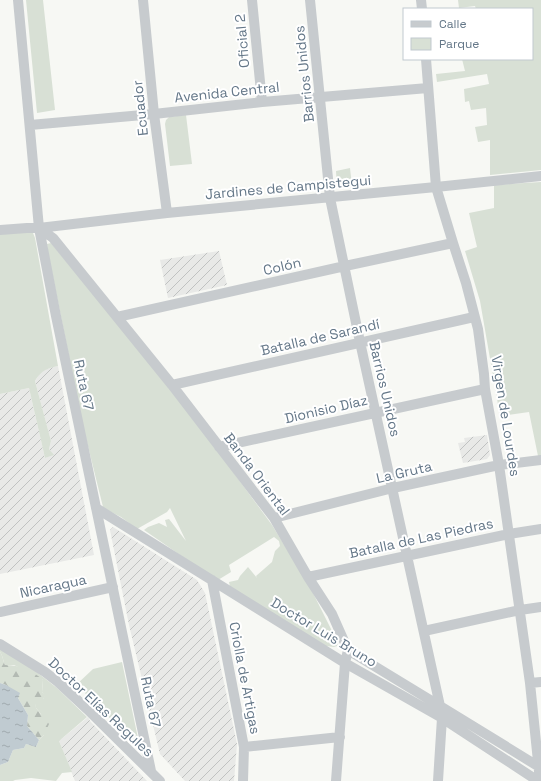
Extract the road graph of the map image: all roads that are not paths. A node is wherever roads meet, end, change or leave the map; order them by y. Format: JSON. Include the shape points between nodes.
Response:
{"nodes":[{"id":1,"x":18,"y":0,"type":"edge"},
{"id":2,"x":143,"y":0,"type":"edge"},
{"id":3,"x":252,"y":0,"type":"edge"},
{"id":4,"x":310,"y":0,"type":"edge"},
{"id":5,"x":426,"y":60,"type":"edge"},
{"id":6,"x":428,"y":88,"type":"junction"},
{"id":7,"x":320,"y":98,"type":"junction"},
{"id":8,"x":262,"y":102,"type":"junction"},
{"id":9,"x":154,"y":114,"type":"junction"},
{"id":10,"x":30,"y":125,"type":"junction"},
{"id":11,"x":541,"y":176,"type":"edge"},
{"id":12,"x":436,"y":187,"type":"junction"},
{"id":13,"x":330,"y":198,"type":"junction"},
{"id":14,"x":167,"y":213,"type":"junction"},
{"id":15,"x":39,"y":228,"type":"junction"},
{"id":16,"x":0,"y":230,"type":"edge"},
{"id":17,"x":453,"y":243,"type":"junction"},
{"id":18,"x":345,"y":266,"type":"junction"},
{"id":19,"x":117,"y":317,"type":"junction"},
{"id":20,"x":474,"y":317,"type":"junction"},
{"id":21,"x":360,"y":342,"type":"junction"},
{"id":22,"x":172,"y":386,"type":"junction"},
{"id":23,"x":485,"y":388,"type":"junction"},
{"id":24,"x":376,"y":412,"type":"junction"},
{"id":25,"x":219,"y":447,"type":"junction"},
{"id":26,"x":541,"y":460,"type":"edge"},
{"id":27,"x":499,"y":465,"type":"junction"},
{"id":28,"x":393,"y":488,"type":"junction"},
{"id":29,"x":96,"y":508,"type":"junction"},
{"id":30,"x":274,"y":518,"type":"junction"},
{"id":31,"x":541,"y":529,"type":"edge"},
{"id":32,"x":509,"y":534,"type":"junction"},
{"id":33,"x":408,"y":555,"type":"junction"},
{"id":34,"x":308,"y":577,"type":"junction"},
{"id":35,"x":212,"y":580,"type":"junction"},
{"id":36,"x":113,"y":587,"type":"junction"},
{"id":37,"x":541,"y":607,"type":"edge"},
{"id":38,"x":520,"y":610,"type":"junction"},
{"id":39,"x":0,"y":612,"type":"edge"},
{"id":40,"x":424,"y":631,"type":"junction"},
{"id":41,"x":0,"y":644,"type":"edge"},
{"id":42,"x":348,"y":650,"type":"junction"},
{"id":43,"x":345,"y":663,"type":"junction"},
{"id":44,"x":541,"y":682,"type":"edge"},
{"id":45,"x":530,"y":683,"type":"junction"},
{"id":46,"x":440,"y":706,"type":"junction"},
{"id":47,"x":442,"y":718,"type":"junction"},
{"id":48,"x":340,"y":738,"type":"junction"},
{"id":49,"x":244,"y":747,"type":"junction"},
{"id":50,"x":540,"y":768,"type":"edge"},
{"id":51,"x":151,"y":771,"type":"junction"},
{"id":52,"x":160,"y":781,"type":"edge"},
{"id":53,"x":243,"y":781,"type":"edge"},
{"id":54,"x":336,"y":781,"type":"edge"},
{"id":55,"x":438,"y":781,"type":"edge"},
{"id":56,"x":539,"y":781,"type":"edge"}],
"edges":[{"from":1,"to":10,"type":"street","name":"Ruta 67"},
{"from":2,"to":9,"type":"street","name":"Ecuador"},
{"from":3,"to":8,"type":"street","name":"Oficial 2"},
{"from":4,"to":7,"type":"street","name":"Barrios Unidos"},
{"from":5,"to":6,"type":"street","name":"Virgen de Lourdes"},
{"from":6,"to":7,"type":"street","name":"Avenida Central"},
{"from":6,"to":12,"type":"street","name":"Virgen de Lourdes"},
{"from":7,"to":8,"type":"street","name":"Avenida Central"},
{"from":7,"to":13,"type":"street","name":"Barrios Unidos"},
{"from":8,"to":9,"type":"street","name":"Avenida Central"},
{"from":9,"to":10,"type":"street","name":"Avenida Central"},
{"from":9,"to":14,"type":"street","name":"Ecuador"},
{"from":10,"to":15,"type":"street","name":"Ruta 67"},
{"from":11,"to":12,"type":"street","name":"Jardines de Campistegui"},
{"from":12,"to":13,"type":"street","name":"Jardines de Campistegui"},
{"from":12,"to":17,"type":"street","name":"Virgen de Lourdes"},
{"from":13,"to":14,"type":"street","name":"Jardines de Campistegui"},
{"from":13,"to":18,"type":"street","name":"Barrios Unidos"},
{"from":14,"to":15,"type":"street","name":"Jardines de Campistegui"},
{"from":15,"to":16,"type":"street","name":"Jardines de Campistegui"},
{"from":15,"to":19,"type":"street","name":"Banda Oriental","via":[[53,238]]},
{"from":15,"to":29,"type":"street","name":"Ruta 67"},
{"from":17,"to":18,"type":"street","name":"Colón"},
{"from":17,"to":20,"type":"street","name":"Virgen de Lourdes"},
{"from":18,"to":19,"type":"street","name":"Colón"},
{"from":18,"to":21,"type":"street","name":"Barrios Unidos"},
{"from":19,"to":22,"type":"street","name":"Banda Oriental"},
{"from":20,"to":21,"type":"street","name":"Batalla de Sarandí"},
{"from":20,"to":23,"type":"street","name":"Virgen de Lourdes","via":[[478,329]]},
{"from":21,"to":22,"type":"street","name":"Batalla de Sarandí"},
{"from":21,"to":24,"type":"street","name":"Barrios Unidos"},
{"from":22,"to":25,"type":"street","name":"Banda Oriental"},
{"from":23,"to":24,"type":"street","name":"Dionisio Díaz"},
{"from":23,"to":27,"type":"street","name":"Virgen de Lourdes"},
{"from":24,"to":25,"type":"street","name":"Dionisio Díaz"},
{"from":24,"to":28,"type":"street","name":"Barrios Unidos"},
{"from":25,"to":30,"type":"street","name":"Banda Oriental"},
{"from":26,"to":27,"type":"street","name":"La Gruta"},
{"from":27,"to":28,"type":"street","name":"La Gruta"},
{"from":27,"to":32,"type":"street","name":"Virgen de Lourdes"},
{"from":28,"to":30,"type":"street","name":"La Gruta"},
{"from":28,"to":33,"type":"street","name":"Barrios Unidos"},
{"from":29,"to":35,"type":"street","name":"Doctor Luis Bruno"},
{"from":29,"to":36,"type":"street","name":"Ruta 67"},
{"from":30,"to":34,"type":"street","name":"Banda Oriental"},
{"from":31,"to":32,"type":"street","name":"Batalla de Las Piedras"},
{"from":32,"to":33,"type":"street","name":"Batalla de Las Piedras"},
{"from":32,"to":38,"type":"street","name":"Virgen de Lourdes"},
{"from":33,"to":34,"type":"street","name":"Batalla de Las Piedras"},
{"from":33,"to":40,"type":"street","name":"Barrios Unidos"},
{"from":34,"to":42,"type":"street","name":"Banda Oriental","via":[[332,614]]},
{"from":35,"to":43,"type":"street","name":"Doctor Luis Bruno"},
{"from":35,"to":49,"type":"street","name":"Criolla de Artigas"},
{"from":36,"to":39,"type":"street","name":"Nicaragua"},
{"from":36,"to":51,"type":"street","name":"Ruta 67"},
{"from":37,"to":38,"type":"street"},
{"from":38,"to":40,"type":"street"},
{"from":38,"to":45,"type":"street","name":"Virgen de Lourdes"},
{"from":40,"to":46,"type":"street","name":"Barrios Unidos"},
{"from":41,"to":51,"type":"street","name":"Doctor Elías Regules","via":[[58,682]]},
{"from":42,"to":43,"type":"street"},
{"from":42,"to":46,"type":"street","name":"Doctor Luis Bruno"},
{"from":43,"to":47,"type":"street","name":"Doctor Luis Bruno"},
{"from":43,"to":48,"type":"street"},
{"from":44,"to":45,"type":"street"},
{"from":45,"to":50,"type":"street","name":"Virgen de Lourdes"},
{"from":46,"to":47,"type":"street","name":"Barrios Unidos"},
{"from":46,"to":50,"type":"street","name":"Doctor Luis Bruno"},
{"from":47,"to":55,"type":"street","name":"Barrios Unidos"},
{"from":47,"to":56,"type":"street","name":"Doctor Luis Bruno"},
{"from":48,"to":49,"type":"street"},
{"from":48,"to":54,"type":"street"},
{"from":49,"to":53,"type":"street","name":"Criolla de Artigas"},
{"from":50,"to":56,"type":"street","name":"Virgen de Lourdes"},
{"from":51,"to":52,"type":"street","name":"Doctor Elías Regules"}]}
